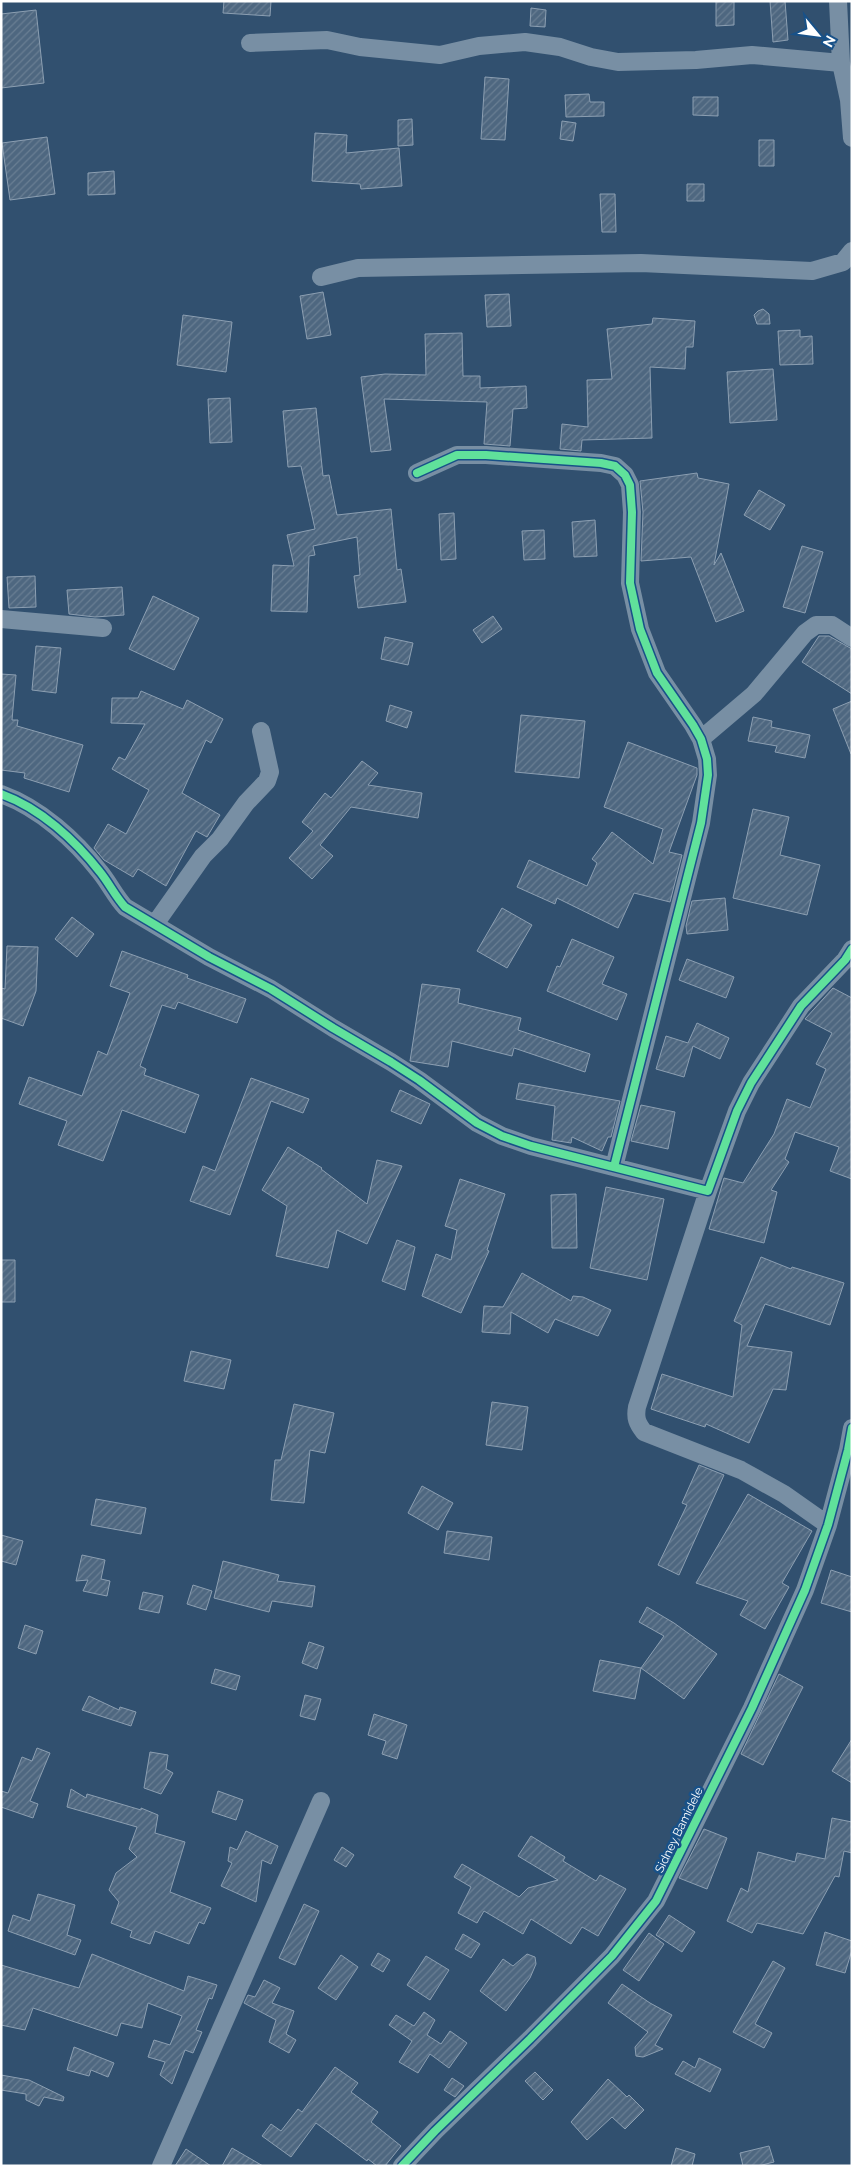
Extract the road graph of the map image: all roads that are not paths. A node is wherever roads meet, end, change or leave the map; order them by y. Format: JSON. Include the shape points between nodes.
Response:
{"nodes":[{"id":1,"x":838,"y":1,"type":"edge"},
{"id":2,"x":250,"y":43,"type":"dead end"},
{"id":3,"x":841,"y":63,"type":"junction"},
{"id":4,"x":852,"y":138,"type":"edge"},
{"id":5,"x":852,"y":251,"type":"edge"},
{"id":6,"x":321,"y":277,"type":"dead end"},
{"id":7,"x":417,"y":473,"type":"dead end"},
{"id":8,"x":1,"y":619,"type":"edge"},
{"id":9,"x":103,"y":628,"type":"dead end"},
{"id":10,"x":852,"y":638,"type":"edge"},
{"id":11,"x":262,"y":731,"type":"dead end"},
{"id":12,"x":701,"y":739,"type":"junction"},
{"id":13,"x":1,"y":794,"type":"edge"},
{"id":14,"x":155,"y":924,"type":"junction"},
{"id":15,"x":852,"y":950,"type":"edge"},
{"id":16,"x":614,"y":1167,"type":"junction"},
{"id":17,"x":708,"y":1191,"type":"junction"},
{"id":18,"x":852,"y":1428,"type":"edge"},
{"id":19,"x":828,"y":1525,"type":"junction"},
{"id":20,"x":321,"y":1801,"type":"dead end"},
{"id":21,"x":161,"y":2166,"type":"edge"},
{"id":22,"x":402,"y":2166,"type":"edge"}],
"edges":[{"from":1,"to":3,"type":"street"},
{"from":2,"to":3,"type":"street","via":[[327,40],[440,55],[479,46],[525,42],[618,62],[752,55]]},
{"from":3,"to":4,"type":"street"},
{"from":5,"to":6,"type":"street","via":[[843,262],[812,271],[641,263],[358,268]]},
{"from":7,"to":12,"type":"street","via":[[457,455],[581,461],[610,464],[621,470],[630,485],[630,583],[640,630],[657,673]]},
{"from":8,"to":9,"type":"street"},
{"from":10,"to":12,"type":"street","via":[[832,625],[816,625],[805,633],[754,694]]},
{"from":11,"to":14,"type":"street","via":[[270,772],[267,780],[220,839],[202,856]]},
{"from":12,"to":16,"type":"street","via":[[708,775],[701,823]]},
{"from":13,"to":14,"type":"street","via":[[46,818],[101,873],[125,907]]},
{"from":14,"to":16,"type":"street","via":[[271,989],[420,1080],[477,1124],[530,1146]]},
{"from":15,"to":17,"type":"street","via":[[801,1006],[751,1083],[737,1111]]},
{"from":16,"to":17,"type":"street"},
{"from":17,"to":19,"type":"street","via":[[637,1408],[638,1424],[644,1432],[741,1470],[784,1494]]},
{"from":18,"to":19,"type":"street","name":"Sidney Bamidele"},
{"from":19,"to":22,"type":"street","name":"Sidney Bamidele","via":[[805,1590],[756,1699],[656,1901],[612,1956]]},
{"from":20,"to":21,"type":"street"}]}
